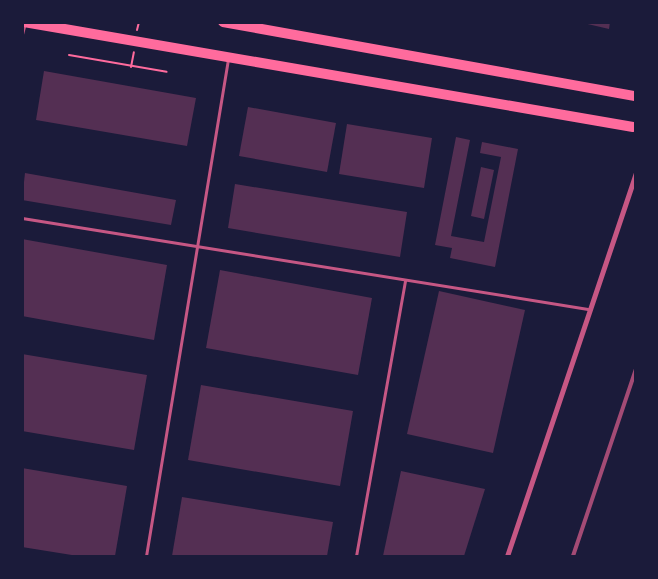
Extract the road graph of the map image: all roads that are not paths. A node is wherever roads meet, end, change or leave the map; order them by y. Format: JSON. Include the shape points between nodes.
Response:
{"nodes":[{"id":1,"x":222,"y":22,"type":"edge"},
{"id":2,"x":24,"y":23,"type":"edge"},
{"id":3,"x":235,"y":24,"type":"edge"},
{"id":4,"x":22,"y":34,"type":"edge"},
{"id":5,"x":229,"y":56,"type":"junction"},
{"id":6,"x":636,"y":96,"type":"edge"},
{"id":7,"x":633,"y":127,"type":"dead end"},
{"id":8,"x":636,"y":172,"type":"edge"},
{"id":9,"x":22,"y":218,"type":"edge"},
{"id":10,"x":198,"y":246,"type":"junction"},
{"id":11,"x":405,"y":280,"type":"junction"},
{"id":12,"x":588,"y":309,"type":"junction"},
{"id":13,"x":146,"y":556,"type":"edge"},
{"id":14,"x":356,"y":556,"type":"edge"},
{"id":15,"x":507,"y":556,"type":"edge"}],
"edges":[{"from":1,"to":3,"type":"main road"},
{"from":2,"to":4,"type":"lane"},
{"from":2,"to":5,"type":"main road"},
{"from":3,"to":6,"type":"main road"},
{"from":5,"to":7,"type":"main road"},
{"from":5,"to":10,"type":"lane"},
{"from":8,"to":12,"type":"street"},
{"from":9,"to":10,"type":"lane"},
{"from":10,"to":11,"type":"lane"},
{"from":10,"to":13,"type":"lane"},
{"from":11,"to":12,"type":"lane"},
{"from":11,"to":14,"type":"lane"},
{"from":12,"to":15,"type":"street"}]}
